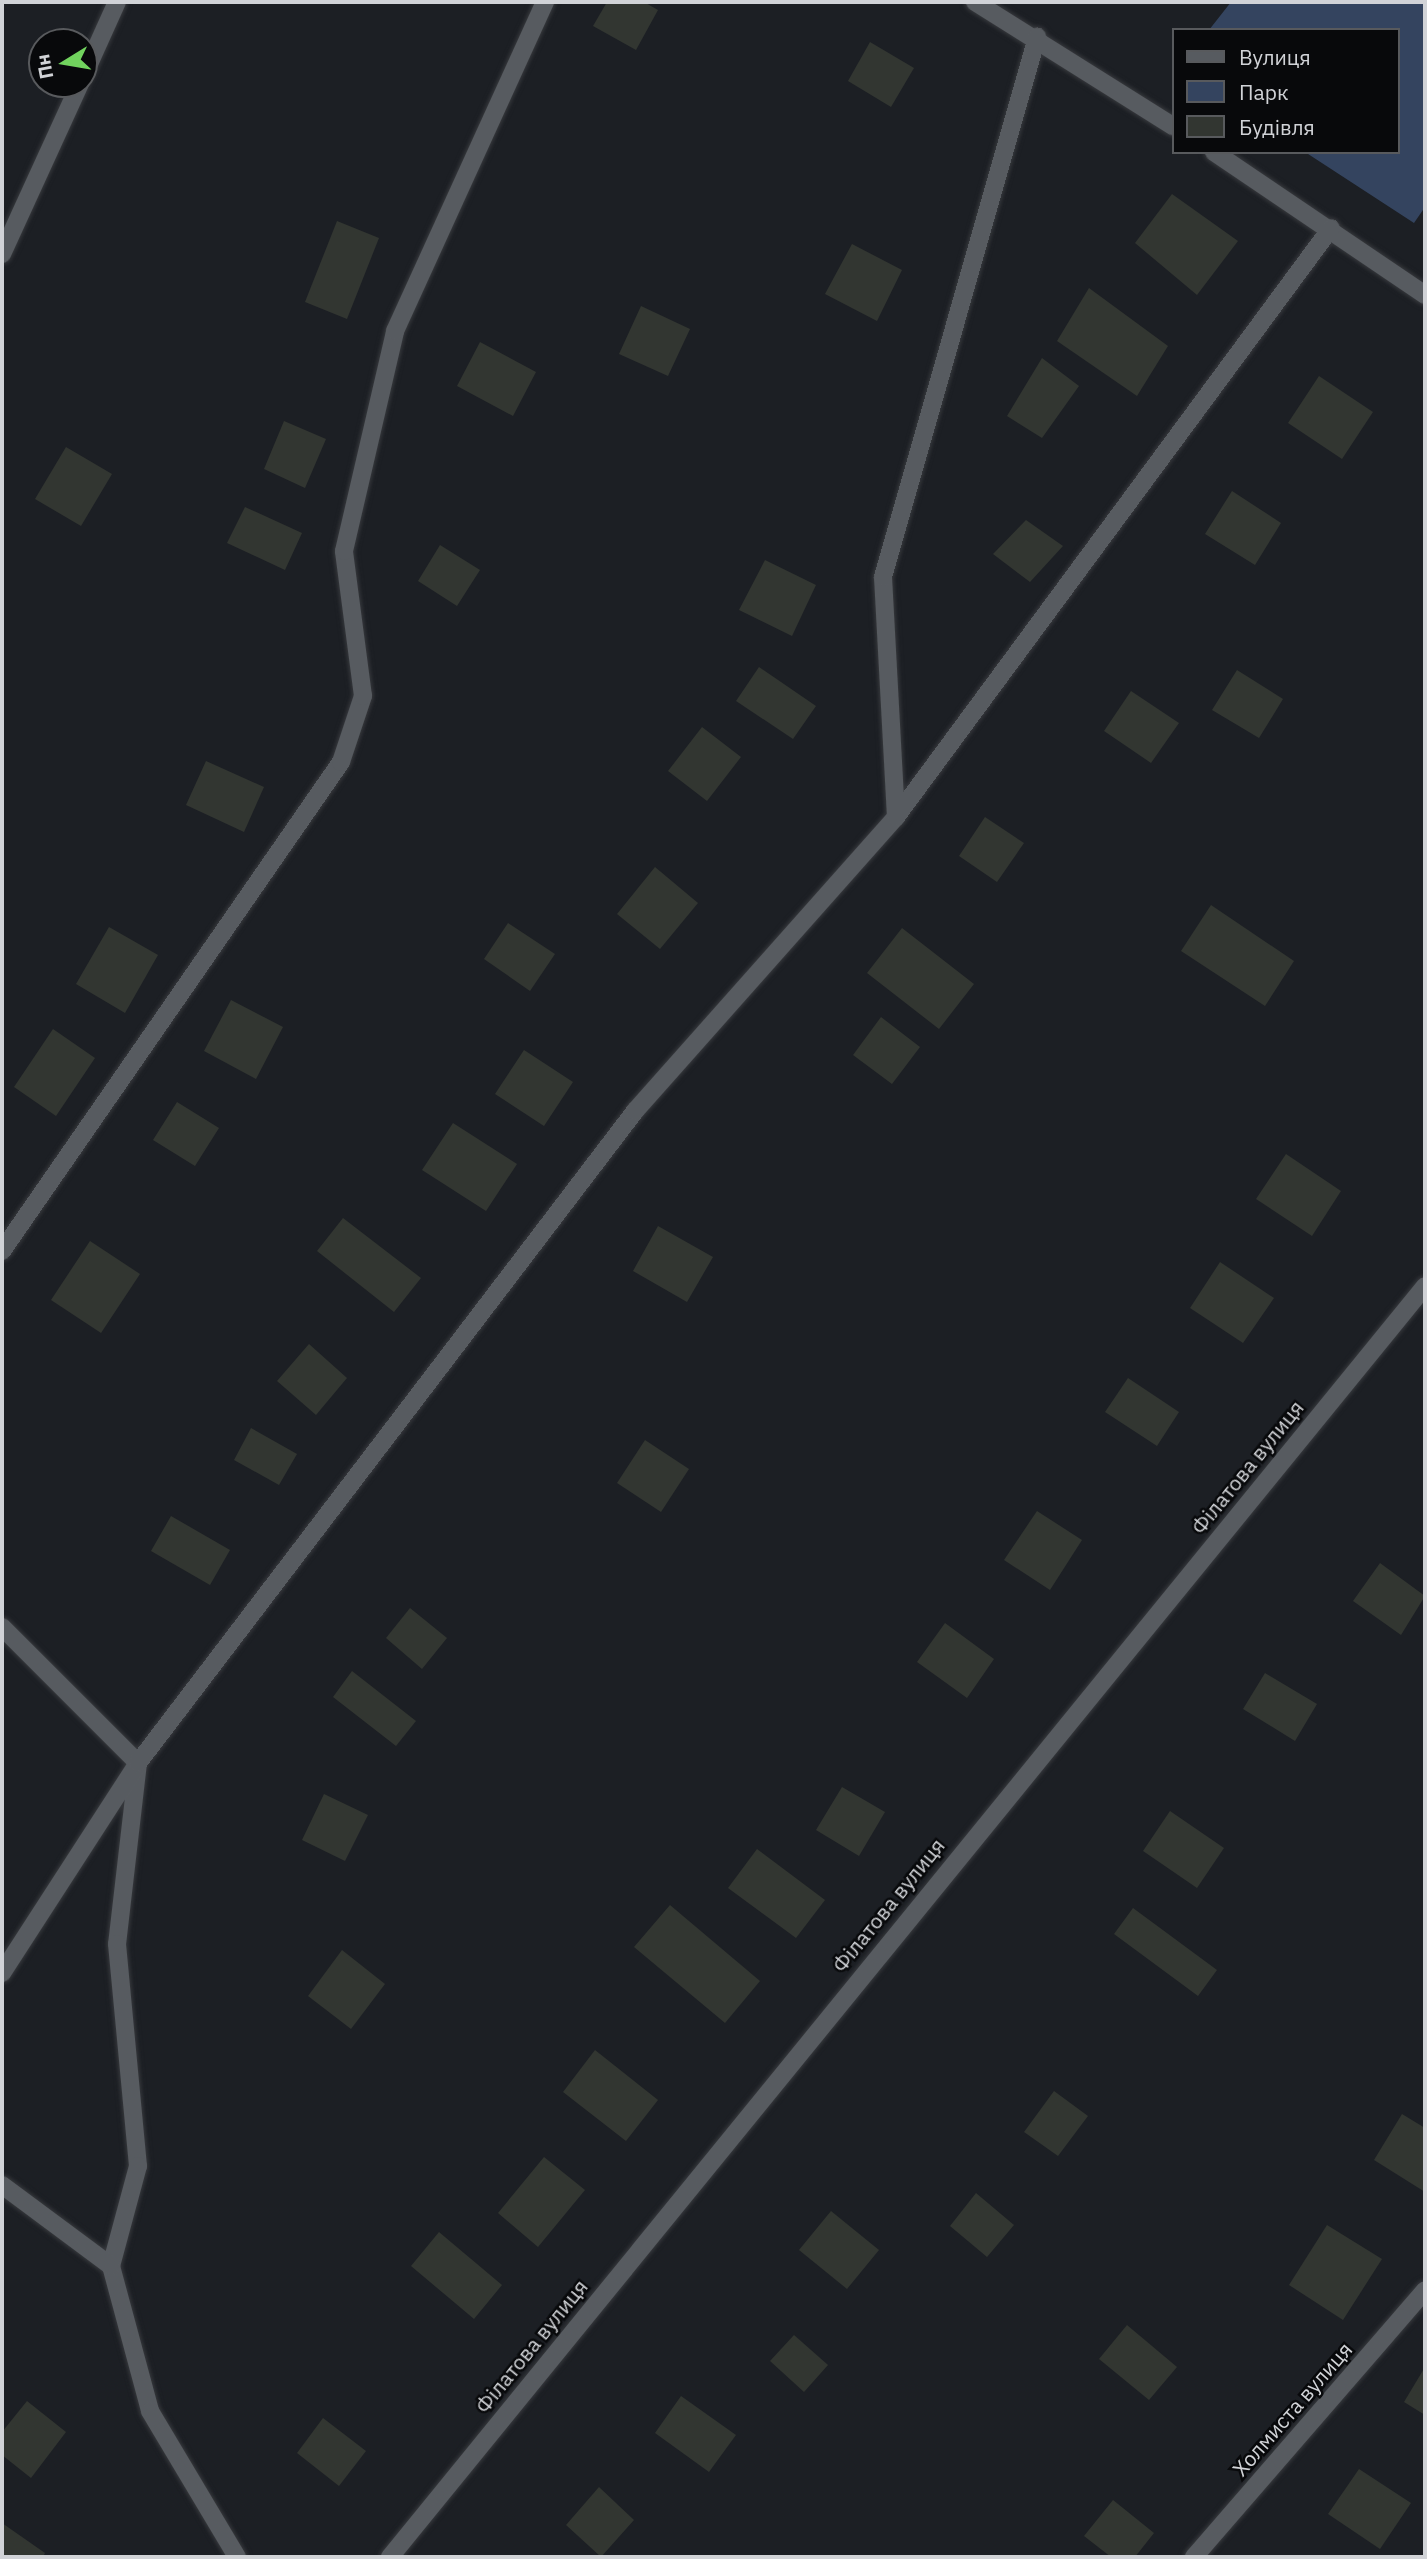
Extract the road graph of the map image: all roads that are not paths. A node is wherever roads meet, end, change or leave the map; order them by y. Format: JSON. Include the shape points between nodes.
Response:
{"nodes":[{"id":1,"x":117,"y":2,"type":"edge"},
{"id":2,"x":545,"y":2,"type":"edge"},
{"id":3,"x":975,"y":2,"type":"edge"},
{"id":4,"x":1037,"y":37,"type":"junction"},
{"id":5,"x":98,"y":44,"type":"edge"},
{"id":6,"x":74,"y":98,"type":"edge"},
{"id":7,"x":1172,"y":125,"type":"edge"},
{"id":8,"x":1217,"y":154,"type":"edge"},
{"id":9,"x":1331,"y":229,"type":"junction"},
{"id":10,"x":2,"y":254,"type":"edge"},
{"id":11,"x":1425,"y":295,"type":"edge"},
{"id":12,"x":896,"y":817,"type":"junction"},
{"id":13,"x":2,"y":1251,"type":"edge"},
{"id":14,"x":1425,"y":1286,"type":"edge"},
{"id":15,"x":2,"y":1627,"type":"edge"},
{"id":16,"x":138,"y":1763,"type":"junction"},
{"id":17,"x":2,"y":1973,"type":"edge"},
{"id":18,"x":2,"y":2185,"type":"edge"},
{"id":19,"x":111,"y":2266,"type":"junction"},
{"id":20,"x":1425,"y":2290,"type":"edge"},
{"id":21,"x":237,"y":2557,"type":"edge"},
{"id":22,"x":390,"y":2557,"type":"edge"},
{"id":23,"x":1194,"y":2557,"type":"edge"}],
"edges":[{"from":1,"to":5,"type":"street"},
{"from":2,"to":13,"type":"street","via":[[395,331],[344,551],[363,696],[341,762]]},
{"from":3,"to":4,"type":"street"},
{"from":4,"to":7,"type":"street"},
{"from":4,"to":12,"type":"street","via":[[883,577]]},
{"from":6,"to":10,"type":"street"},
{"from":8,"to":9,"type":"street"},
{"from":9,"to":11,"type":"street"},
{"from":9,"to":12,"type":"street"},
{"from":12,"to":16,"type":"street","via":[[635,1111]]},
{"from":14,"to":22,"type":"street","name":"Філатова вулиця"},
{"from":15,"to":16,"type":"street"},
{"from":16,"to":17,"type":"street"},
{"from":16,"to":19,"type":"street","via":[[117,1944],[138,2165]]},
{"from":18,"to":19,"type":"street"},
{"from":19,"to":21,"type":"street","via":[[150,2412]]},
{"from":20,"to":23,"type":"street","name":"Холмиста вулиця"}]}
